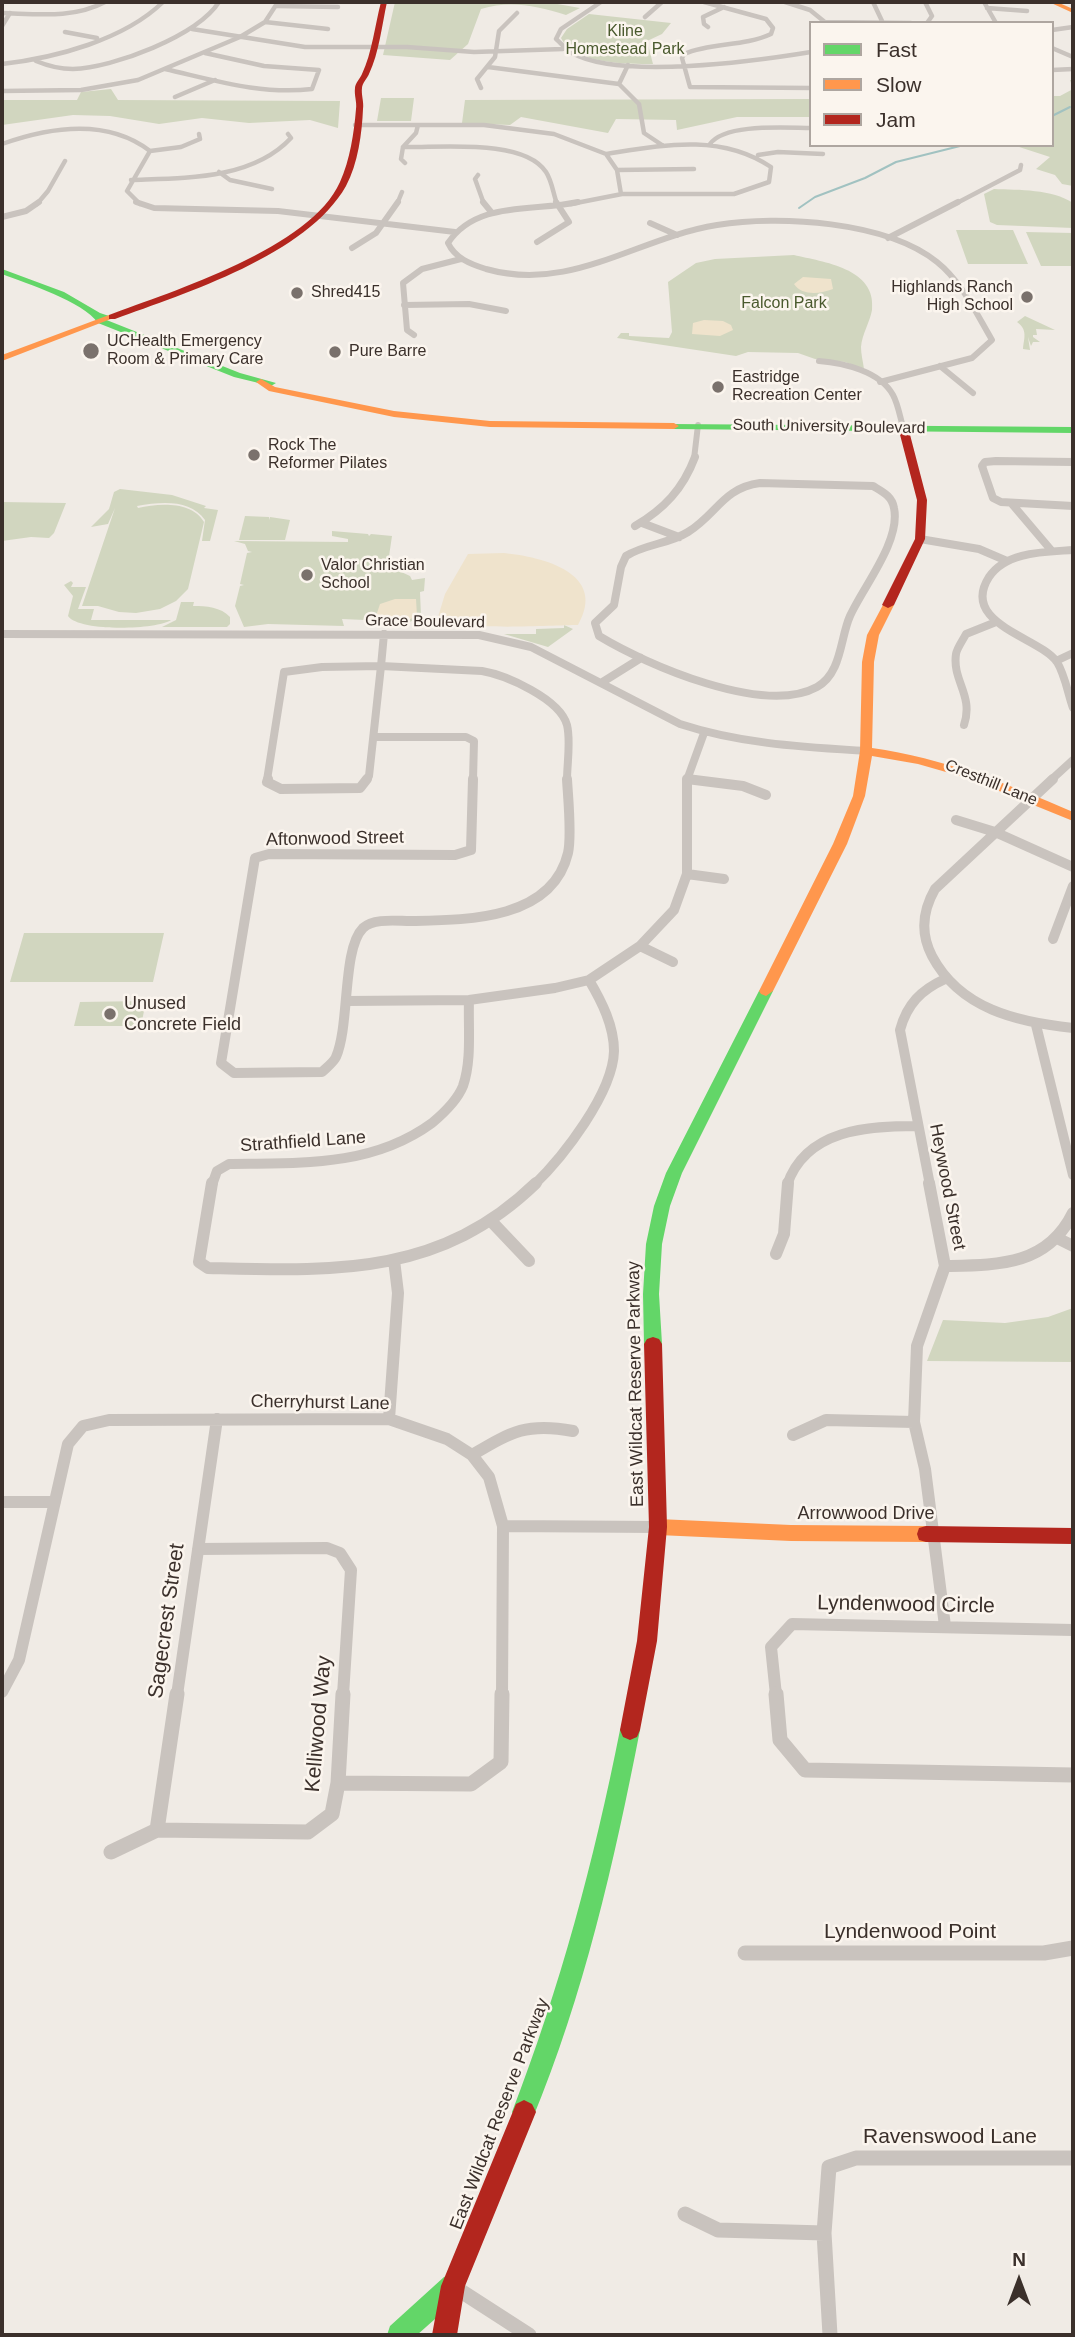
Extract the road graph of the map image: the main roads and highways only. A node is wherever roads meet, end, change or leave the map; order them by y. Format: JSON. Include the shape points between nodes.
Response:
{"nodes":[{"id":1,"x":384,"y":2,"type":"edge"},
{"id":2,"x":1052,"y":2,"type":"edge"},
{"id":3,"x":1073,"y":10,"type":"edge"},
{"id":4,"x":8,"y":275,"type":"edge"},
{"id":5,"x":103,"y":318,"type":"junction"},
{"id":6,"x":140,"y":339,"type":"junction"},
{"id":7,"x":49,"y":341,"type":"junction"},
{"id":8,"x":2,"y":350,"type":"edge"},
{"id":9,"x":183,"y":354,"type":"junction"},
{"id":10,"x":2,"y":358,"type":"edge"},
{"id":11,"x":261,"y":382,"type":"junction"},
{"id":12,"x":332,"y":403,"type":"junction"},
{"id":13,"x":387,"y":405,"type":"junction"},
{"id":14,"x":584,"y":424,"type":"junction"},
{"id":15,"x":903,"y":427,"type":"junction"},
{"id":16,"x":1073,"y":430,"type":"edge"},
{"id":17,"x":866,"y":751,"type":"junction"},
{"id":18,"x":1073,"y":817,"type":"edge"},
{"id":19,"x":658,"y":1527,"type":"junction"},
{"id":20,"x":1073,"y":1536,"type":"edge"},
{"id":21,"x":453,"y":2286,"type":"junction"},
{"id":22,"x":400,"y":2335,"type":"edge"},
{"id":23,"x":444,"y":2335,"type":"edge"}],
"edges":[{"from":1,"to":5,"type":"main road","via":[[343,185],[317,216],[276,246]]},
{"from":2,"to":3,"type":"main road"},
{"from":4,"to":5,"type":"main road","name":"South University Boulevard","via":[[61,295]]},
{"from":5,"to":6,"type":"main road","name":"South University Boulevard"},
{"from":5,"to":7,"type":"main road"},
{"from":5,"to":8,"type":"main road"},
{"from":5,"to":9,"type":"main road","name":"South University Boulevard","via":[[175,346]]},
{"from":6,"to":7,"type":"main road","via":[[99,330]]},
{"from":6,"to":9,"type":"main road","name":"South University Boulevard"},
{"from":7,"to":10,"type":"main road"},
{"from":9,"to":11,"type":"main road","name":"South University Boulevard"},
{"from":11,"to":12,"type":"main road","name":"South University Boulevard","via":[[272,389]]},
{"from":11,"to":13,"type":"main road","name":"South University Boulevard"},
{"from":12,"to":13,"type":"main road"},
{"from":12,"to":14,"type":"main road","name":"South University Boulevard","via":[[490,424]]},
{"from":13,"to":14,"type":"main road","name":"South University Boulevard"},
{"from":14,"to":15,"type":"main road","name":"South University Boulevard"},
{"from":15,"to":16,"type":"main road","name":"South University Boulevard"},
{"from":15,"to":17,"type":"main road","name":"East Wildcat Reserve Parkway","via":[[922,500],[920,539],[873,635]]},
{"from":17,"to":18,"type":"main road","name":"Cresthill Lane","via":[[959,768]]},
{"from":17,"to":19,"type":"main road","name":"East Wildcat Reserve Parkway","via":[[851,820],[674,1173],[662,1206],[651,1294]]},
{"from":19,"to":20,"type":"main road","name":"Arrowwood Drive","via":[[791,1534]]},
{"from":19,"to":21,"type":"main road","name":"East Wildcat Reserve Parkway","via":[[647,1641],[612,1826],[584,1937],[549,2049]]},
{"from":21,"to":22,"type":"main road","name":"East Wildcat Reserve Parkway"},
{"from":21,"to":23,"type":"main road","name":"East Wildcat Reserve Parkway"}]}
